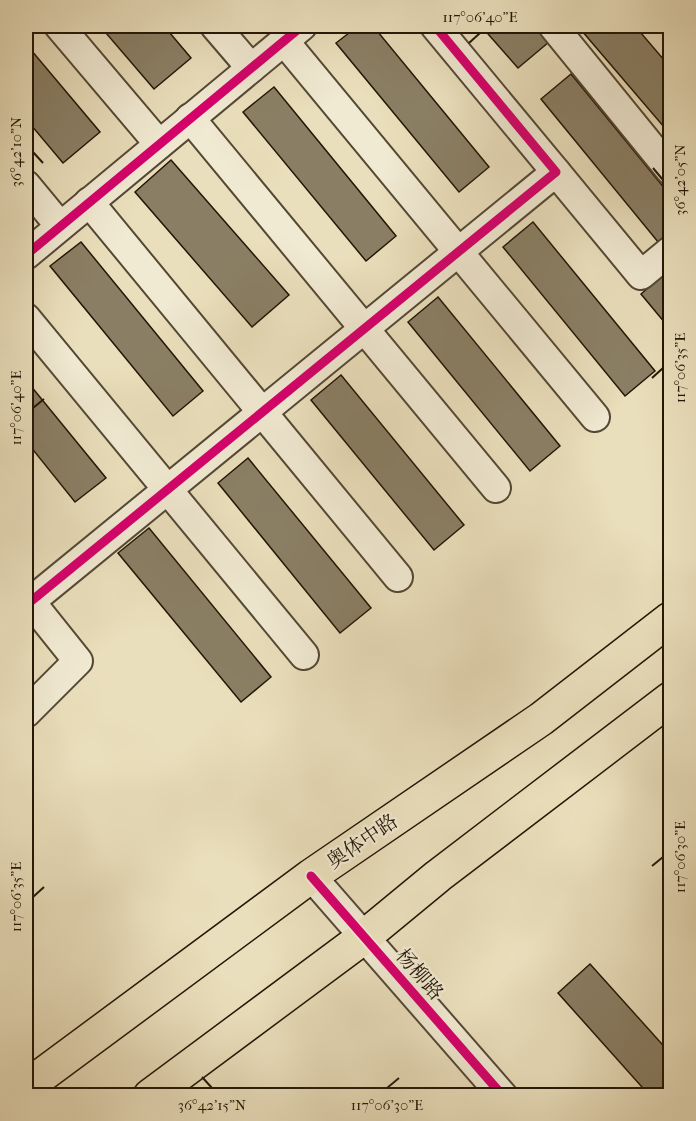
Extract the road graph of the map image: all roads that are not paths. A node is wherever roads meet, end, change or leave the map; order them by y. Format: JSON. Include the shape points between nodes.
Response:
{"nodes":[{"id":1,"x":59,"y":26,"type":"edge"},
{"id":2,"x":215,"y":26,"type":"edge"},
{"id":3,"x":435,"y":26,"type":"edge"},
{"id":4,"x":553,"y":26,"type":"edge"},
{"id":5,"x":293,"y":33,"type":"edge"},
{"id":6,"x":251,"y":68,"type":"junction"},
{"id":7,"x":190,"y":118,"type":"junction"},
{"id":8,"x":159,"y":144,"type":"junction"},
{"id":9,"x":670,"y":170,"type":"edge"},
{"id":10,"x":556,"y":172,"type":"junction"},
{"id":11,"x":26,"y":185,"type":"edge"},
{"id":12,"x":89,"y":202,"type":"junction"},
{"id":13,"x":60,"y":226,"type":"junction"},
{"id":14,"x":670,"y":251,"type":"edge"},
{"id":15,"x":458,"y":252,"type":"junction"},
{"id":16,"x":26,"y":255,"type":"edge"},
{"id":17,"x":26,"y":318,"type":"edge"},
{"id":18,"x":364,"y":329,"type":"junction"},
{"id":19,"x":262,"y":412,"type":"junction"},
{"id":20,"x":595,"y":417,"type":"dead end"},
{"id":21,"x":496,"y":488,"type":"dead end"},
{"id":22,"x":167,"y":490,"type":"junction"},
{"id":23,"x":398,"y":577,"type":"dead end"},
{"id":24,"x":28,"y":599,"type":"edge"},
{"id":25,"x":670,"y":619,"type":"edge"},
{"id":26,"x":304,"y":655,"type":"dead end"},
{"id":27,"x":670,"y":699,"type":"edge"},
{"id":28,"x":26,"y":713,"type":"edge"},
{"id":29,"x":311,"y":876,"type":"junction"},
{"id":30,"x":364,"y":937,"type":"junction"},
{"id":31,"x":26,"y":1087,"type":"edge"},
{"id":32,"x":150,"y":1095,"type":"edge"},
{"id":33,"x":503,"y":1095,"type":"edge"}],
"edges":[{"from":1,"to":8,"type":"street"},
{"from":2,"to":6,"type":"street"},
{"from":3,"to":10,"type":"street"},
{"from":4,"to":9,"type":"street"},
{"from":5,"to":6,"type":"street"},
{"from":5,"to":15,"type":"street"},
{"from":6,"to":7,"type":"street"},
{"from":7,"to":8,"type":"street"},
{"from":7,"to":18,"type":"street"},
{"from":8,"to":12,"type":"street"},
{"from":10,"to":14,"type":"street","via":[[641,275]]},
{"from":10,"to":15,"type":"street"},
{"from":11,"to":13,"type":"street"},
{"from":12,"to":13,"type":"street"},
{"from":12,"to":19,"type":"street"},
{"from":13,"to":16,"type":"street"},
{"from":15,"to":18,"type":"street"},
{"from":15,"to":20,"type":"street"},
{"from":17,"to":22,"type":"street"},
{"from":18,"to":19,"type":"street"},
{"from":18,"to":21,"type":"street"},
{"from":19,"to":22,"type":"street"},
{"from":19,"to":23,"type":"street"},
{"from":22,"to":24,"type":"street"},
{"from":22,"to":26,"type":"street"},
{"from":24,"to":28,"type":"street","via":[[78,661]]},
{"from":25,"to":29,"type":"main road","name":"奥体中路","via":[[541,719]]},
{"from":27,"to":30,"type":"main road"},
{"from":29,"to":30,"type":"street","name":"杨柳路"},
{"from":29,"to":31,"type":"main road","name":"奥体中路"},
{"from":30,"to":32,"type":"main road"},
{"from":30,"to":33,"type":"street","name":"杨柳路"}]}
